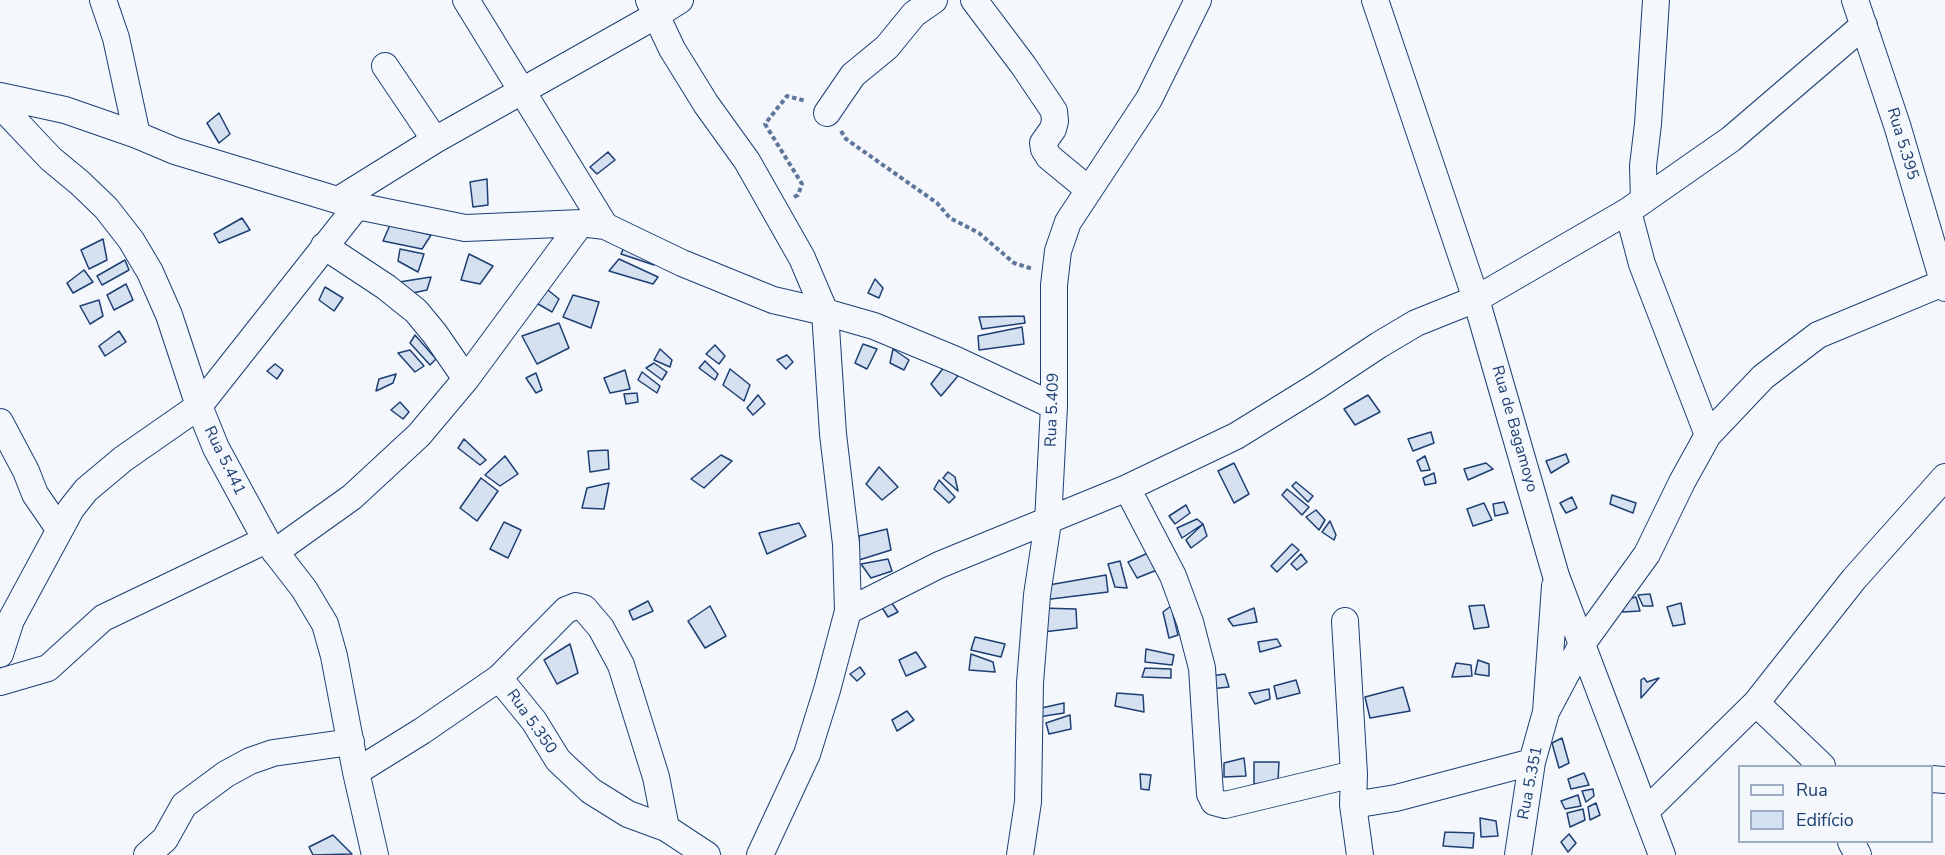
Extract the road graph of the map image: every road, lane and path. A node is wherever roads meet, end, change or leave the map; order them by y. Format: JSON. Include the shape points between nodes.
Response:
{"nodes":[{"id":1,"x":103,"y":0,"type":"edge"},
{"id":2,"x":466,"y":0,"type":"edge"},
{"id":3,"x":680,"y":0,"type":"edge"},
{"id":4,"x":934,"y":0,"type":"edge"},
{"id":5,"x":974,"y":0,"type":"edge"},
{"id":6,"x":1197,"y":0,"type":"edge"},
{"id":7,"x":1375,"y":0,"type":"edge"},
{"id":8,"x":1656,"y":0,"type":"edge"},
{"id":9,"x":1856,"y":0,"type":"edge"},
{"id":10,"x":652,"y":8,"type":"edge"},
{"id":11,"x":1864,"y":25,"type":"junction"},
{"id":12,"x":385,"y":66,"type":"dead end"},
{"id":13,"x":522,"y":90,"type":"junction"},
{"id":14,"x":0,"y":96,"type":"edge"},
{"id":15,"x":0,"y":105,"type":"edge"},
{"id":16,"x":827,"y":113,"type":"junction"},
{"id":17,"x":137,"y":135,"type":"junction"},
{"id":18,"x":435,"y":140,"type":"junction"},
{"id":19,"x":1089,"y":190,"type":"junction"},
{"id":20,"x":348,"y":202,"type":"junction"},
{"id":21,"x":1636,"y":205,"type":"junction"},
{"id":22,"x":773,"y":209,"type":"junction"},
{"id":23,"x":593,"y":224,"type":"junction"},
{"id":24,"x":324,"y":246,"type":"junction"},
{"id":25,"x":1055,"y":275,"type":"junction"},
{"id":26,"x":1944,"y":286,"type":"edge"},
{"id":27,"x":1476,"y":299,"type":"junction"},
{"id":28,"x":825,"y":312,"type":"junction"},
{"id":29,"x":466,"y":379,"type":"junction"},
{"id":30,"x":199,"y":406,"type":"junction"},
{"id":31,"x":1054,"y":406,"type":"junction"},
{"id":32,"x":0,"y":422,"type":"edge"},
{"id":33,"x":1708,"y":435,"type":"junction"},
{"id":34,"x":1945,"y":477,"type":"edge"},
{"id":35,"x":1127,"y":488,"type":"junction"},
{"id":36,"x":1048,"y":522,"type":"junction"},
{"id":37,"x":59,"y":529,"type":"junction"},
{"id":38,"x":271,"y":546,"type":"junction"},
{"id":39,"x":1556,"y":576,"type":"junction"},
{"id":40,"x":848,"y":611,"type":"junction"},
{"id":41,"x":5,"y":614,"type":"edge"},
{"id":42,"x":1345,"y":621,"type":"dead end"},
{"id":43,"x":1582,"y":644,"type":"junction"},
{"id":44,"x":0,"y":654,"type":"edge"},
{"id":45,"x":499,"y":678,"type":"junction"},
{"id":46,"x":0,"y":682,"type":"edge"},
{"id":47,"x":1756,"y":703,"type":"junction"},
{"id":48,"x":1546,"y":712,"type":"junction"},
{"id":49,"x":351,"y":742,"type":"junction"},
{"id":50,"x":1532,"y":762,"type":"junction"},
{"id":51,"x":1821,"y":765,"type":"edge"},
{"id":52,"x":356,"y":772,"type":"junction"},
{"id":53,"x":1354,"y":774,"type":"junction"},
{"id":54,"x":1353,"y":805,"type":"junction"},
{"id":55,"x":1646,"y":811,"type":"junction"},
{"id":56,"x":666,"y":828,"type":"junction"},
{"id":57,"x":147,"y":855,"type":"edge"},
{"id":58,"x":375,"y":855,"type":"edge"},
{"id":59,"x":707,"y":855,"type":"edge"},
{"id":60,"x":760,"y":855,"type":"edge"},
{"id":61,"x":1020,"y":855,"type":"edge"},
{"id":62,"x":1360,"y":855,"type":"edge"},
{"id":63,"x":1518,"y":855,"type":"edge"},
{"id":64,"x":1662,"y":855,"type":"edge"}],
"edges":[{"from":1,"to":17,"type":"street","via":[[116,38]]},
{"from":2,"to":13,"type":"street"},
{"from":3,"to":10,"type":"street"},
{"from":4,"to":16,"type":"street","via":[[914,14],[887,47],[853,75]]},
{"from":5,"to":19,"type":"street","via":[[1054,111],[1053,129],[1043,143],[1044,149]]},
{"from":6,"to":19,"type":"street","name":"Rua 5.409","via":[[1149,99]]},
{"from":7,"to":27,"type":"street","name":"Rua de Bagamoyo"},
{"from":8,"to":21,"type":"street","via":[[1648,124]]},
{"from":9,"to":11,"type":"street","name":"Rua 5.395"},
{"from":10,"to":13,"type":"street"},
{"from":10,"to":22,"type":"street","via":[[672,49],[747,161]]},
{"from":11,"to":21,"type":"street","via":[[1731,139]]},
{"from":11,"to":26,"type":"street","name":"Rua 5.395"},
{"from":12,"to":18,"type":"street"},
{"from":13,"to":18,"type":"street"},
{"from":13,"to":23,"type":"street"},
{"from":14,"to":17,"type":"street","via":[[65,110]]},
{"from":15,"to":30,"type":"street","name":"Rua 5.441","via":[[51,159],[106,208],[131,240],[169,315]]},
{"from":16,"to":22,"type":"path","via":[[805,100],[787,96],[765,124],[802,184],[798,195]]},
{"from":16,"to":25,"type":"path","via":[[846,139],[937,203],[950,218],[979,233],[1014,262]]},
{"from":17,"to":20,"type":"street","via":[[175,152]]},
{"from":18,"to":20,"type":"street"},
{"from":19,"to":25,"type":"street","name":"Rua 5.409","via":[[1068,222]]},
{"from":20,"to":23,"type":"street","via":[[465,228]]},
{"from":20,"to":24,"type":"street"},
{"from":21,"to":27,"type":"street"},
{"from":21,"to":33,"type":"street","via":[[1642,264]]},
{"from":22,"to":28,"type":"street","via":[[802,258]]},
{"from":23,"to":28,"type":"street","via":[[773,300]]},
{"from":23,"to":29,"type":"street"},
{"from":24,"to":29,"type":"street","via":[[386,286],[416,311]]},
{"from":24,"to":30,"type":"street"},
{"from":25,"to":31,"type":"street","name":"Rua 5.409"},
{"from":26,"to":33,"type":"street","via":[[1818,335],[1764,377]]},
{"from":27,"to":35,"type":"street","via":[[1416,323],[1236,436]]},
{"from":27,"to":39,"type":"street","name":"Rua de Bagamoyo"},
{"from":28,"to":31,"type":"street","via":[[874,326]]},
{"from":28,"to":40,"type":"street","via":[[833,434],[846,544]]},
{"from":29,"to":38,"type":"street","via":[[419,435],[352,497]]},
{"from":30,"to":37,"type":"street","via":[[86,490]]},
{"from":30,"to":38,"type":"street","name":"Rua 5.441","via":[[216,448]]},
{"from":31,"to":36,"type":"street","name":"Rua 5.409"},
{"from":32,"to":37,"type":"street","via":[[35,494]]},
{"from":33,"to":43,"type":"street","via":[[1647,554]]},
{"from":34,"to":47,"type":"street","via":[[1854,579]]},
{"from":35,"to":36,"type":"street"},
{"from":35,"to":53,"type":"street","via":[[1173,576],[1190,622],[1202,668],[1210,794],[1214,802],[1225,805]]},
{"from":36,"to":40,"type":"street","via":[[939,565]]},
{"from":36,"to":61,"type":"street","name":"Rua 5.409","via":[[1037,595],[1030,683],[1028,802]]},
{"from":37,"to":41,"type":"street"},
{"from":38,"to":46,"type":"street","via":[[103,618],[48,668]]},
{"from":38,"to":49,"type":"street","name":"Rua 5.441","via":[[325,624]]},
{"from":39,"to":43,"type":"street","name":"Rua de Bagamoyo"},
{"from":39,"to":48,"type":"street"},
{"from":40,"to":60,"type":"street","via":[[807,754]]},
{"from":41,"to":44,"type":"street"},
{"from":42,"to":53,"type":"street"},
{"from":43,"to":48,"type":"street"},
{"from":43,"to":55,"type":"street","name":"Rua de Bagamoyo"},
{"from":45,"to":52,"type":"street","name":"Rua 5.350"},
{"from":45,"to":56,"type":"street","name":"Rua 5.350","via":[[534,721],[558,760],[591,791],[628,814]]},
{"from":45,"to":56,"type":"street","via":[[566,610],[584,608],[601,628],[621,665],[656,777]]},
{"from":47,"to":51,"type":"street"},
{"from":47,"to":55,"type":"street"},
{"from":48,"to":50,"type":"street","name":"Rua 5.351"},
{"from":49,"to":52,"type":"street","name":"Rua 5.441"},
{"from":49,"to":57,"type":"street","via":[[273,753],[226,774],[184,805],[165,838]]},
{"from":50,"to":54,"type":"street","via":[[1396,798]]},
{"from":50,"to":63,"type":"street","name":"Rua 5.351"},
{"from":52,"to":58,"type":"street","name":"Rua 5.441"},
{"from":53,"to":54,"type":"street"},
{"from":54,"to":62,"type":"street"},
{"from":55,"to":64,"type":"street","name":"Rua de Bagamoyo"},
{"from":56,"to":59,"type":"street","name":"Rua 5.350"}]}
